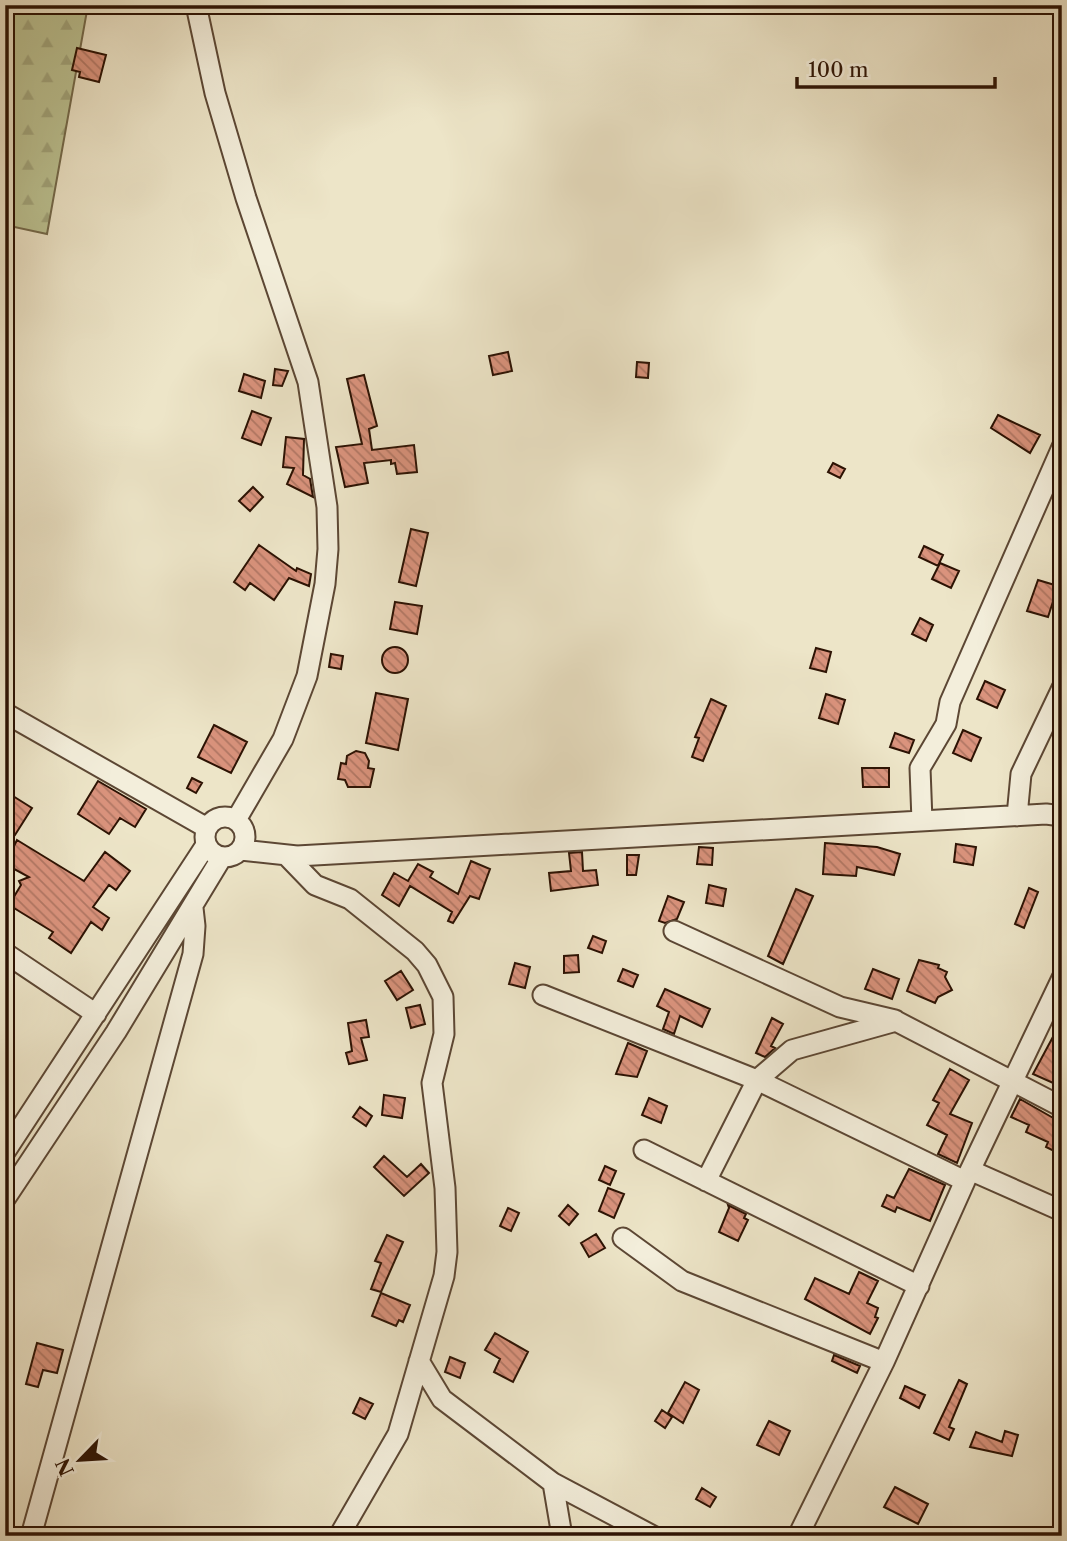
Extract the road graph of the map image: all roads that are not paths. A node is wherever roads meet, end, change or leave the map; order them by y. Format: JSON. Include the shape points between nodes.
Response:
{"nodes":[{"id":1,"x":196,"y":5,"type":"edge"},
{"id":2,"x":1062,"y":447,"type":"edge"},
{"id":3,"x":1062,"y":688,"type":"edge"},
{"id":4,"x":5,"y":713,"type":"edge"},
{"id":5,"x":1017,"y":816,"type":"junction"},
{"id":6,"x":1062,"y":816,"type":"edge"},
{"id":7,"x":236,"y":820,"type":"junction"},
{"id":8,"x":922,"y":821,"type":"junction"},
{"id":9,"x":207,"y":836,"type":"junction"},
{"id":10,"x":241,"y":850,"type":"junction"},
{"id":11,"x":287,"y":856,"type":"junction"},
{"id":12,"x":222,"y":857,"type":"junction"},
{"id":13,"x":192,"y":908,"type":"junction"},
{"id":14,"x":674,"y":932,"type":"dead end"},
{"id":15,"x":5,"y":953,"type":"edge"},
{"id":16,"x":1062,"y":978,"type":"edge"},
{"id":17,"x":542,"y":995,"type":"dead end"},
{"id":18,"x":96,"y":1014,"type":"junction"},
{"id":19,"x":896,"y":1021,"type":"junction"},
{"id":20,"x":758,"y":1080,"type":"junction"},
{"id":21,"x":1012,"y":1084,"type":"junction"},
{"id":22,"x":1062,"y":1107,"type":"edge"},
{"id":23,"x":644,"y":1150,"type":"dead end"},
{"id":24,"x":5,"y":1152,"type":"edge"},
{"id":25,"x":968,"y":1176,"type":"junction"},
{"id":26,"x":706,"y":1181,"type":"junction"},
{"id":27,"x":5,"y":1199,"type":"edge"},
{"id":28,"x":1062,"y":1211,"type":"edge"},
{"id":29,"x":622,"y":1244,"type":"dead end"},
{"id":30,"x":919,"y":1286,"type":"junction"},
{"id":31,"x":419,"y":1361,"type":"junction"},
{"id":32,"x":884,"y":1362,"type":"junction"},
{"id":33,"x":553,"y":1483,"type":"junction"},
{"id":34,"x":31,"y":1536,"type":"edge"},
{"id":35,"x":339,"y":1536,"type":"edge"},
{"id":36,"x":562,"y":1536,"type":"edge"},
{"id":37,"x":653,"y":1536,"type":"edge"},
{"id":38,"x":798,"y":1536,"type":"edge"}],
"edges":[{"from":1,"to":7,"type":"street","via":[[215,93],[246,198],[305,372],[327,507],[325,584],[307,676],[291,722]]},
{"from":2,"to":8,"type":"street","via":[[950,702],[946,724],[920,768]]},
{"from":3,"to":5,"type":"street","via":[[1021,774]]},
{"from":4,"to":9,"type":"street"},
{"from":5,"to":6,"type":"street"},
{"from":5,"to":8,"type":"street"},
{"from":7,"to":9,"type":"street","via":[[219,817]]},
{"from":7,"to":10,"type":"street","via":[[244,830]]},
{"from":8,"to":11,"type":"street"},
{"from":9,"to":12,"type":"street","via":[[213,853]]},
{"from":9,"to":18,"type":"street"},
{"from":10,"to":11,"type":"street"},
{"from":10,"to":12,"type":"street"},
{"from":11,"to":31,"type":"street","via":[[315,885],[350,899],[415,951],[443,997],[444,1034],[432,1083],[445,1188],[447,1252]]},
{"from":12,"to":13,"type":"street"},
{"from":13,"to":27,"type":"street"},
{"from":13,"to":34,"type":"street","via":[[193,954]]},
{"from":14,"to":19,"type":"street","via":[[841,1007]]},
{"from":15,"to":18,"type":"street"},
{"from":16,"to":21,"type":"street"},
{"from":17,"to":20,"type":"street"},
{"from":18,"to":24,"type":"street"},
{"from":19,"to":20,"type":"street","via":[[792,1050]]},
{"from":19,"to":21,"type":"street"},
{"from":20,"to":25,"type":"street"},
{"from":20,"to":26,"type":"street"},
{"from":21,"to":22,"type":"street"},
{"from":21,"to":25,"type":"street"},
{"from":23,"to":26,"type":"street"},
{"from":25,"to":28,"type":"street"},
{"from":25,"to":30,"type":"street"},
{"from":26,"to":30,"type":"street"},
{"from":29,"to":32,"type":"street","via":[[682,1282]]},
{"from":30,"to":32,"type":"street"},
{"from":31,"to":33,"type":"street","via":[[442,1399]]},
{"from":31,"to":35,"type":"street","via":[[392,1448]]},
{"from":32,"to":38,"type":"street"},
{"from":33,"to":36,"type":"street"},
{"from":33,"to":37,"type":"street"}]}
